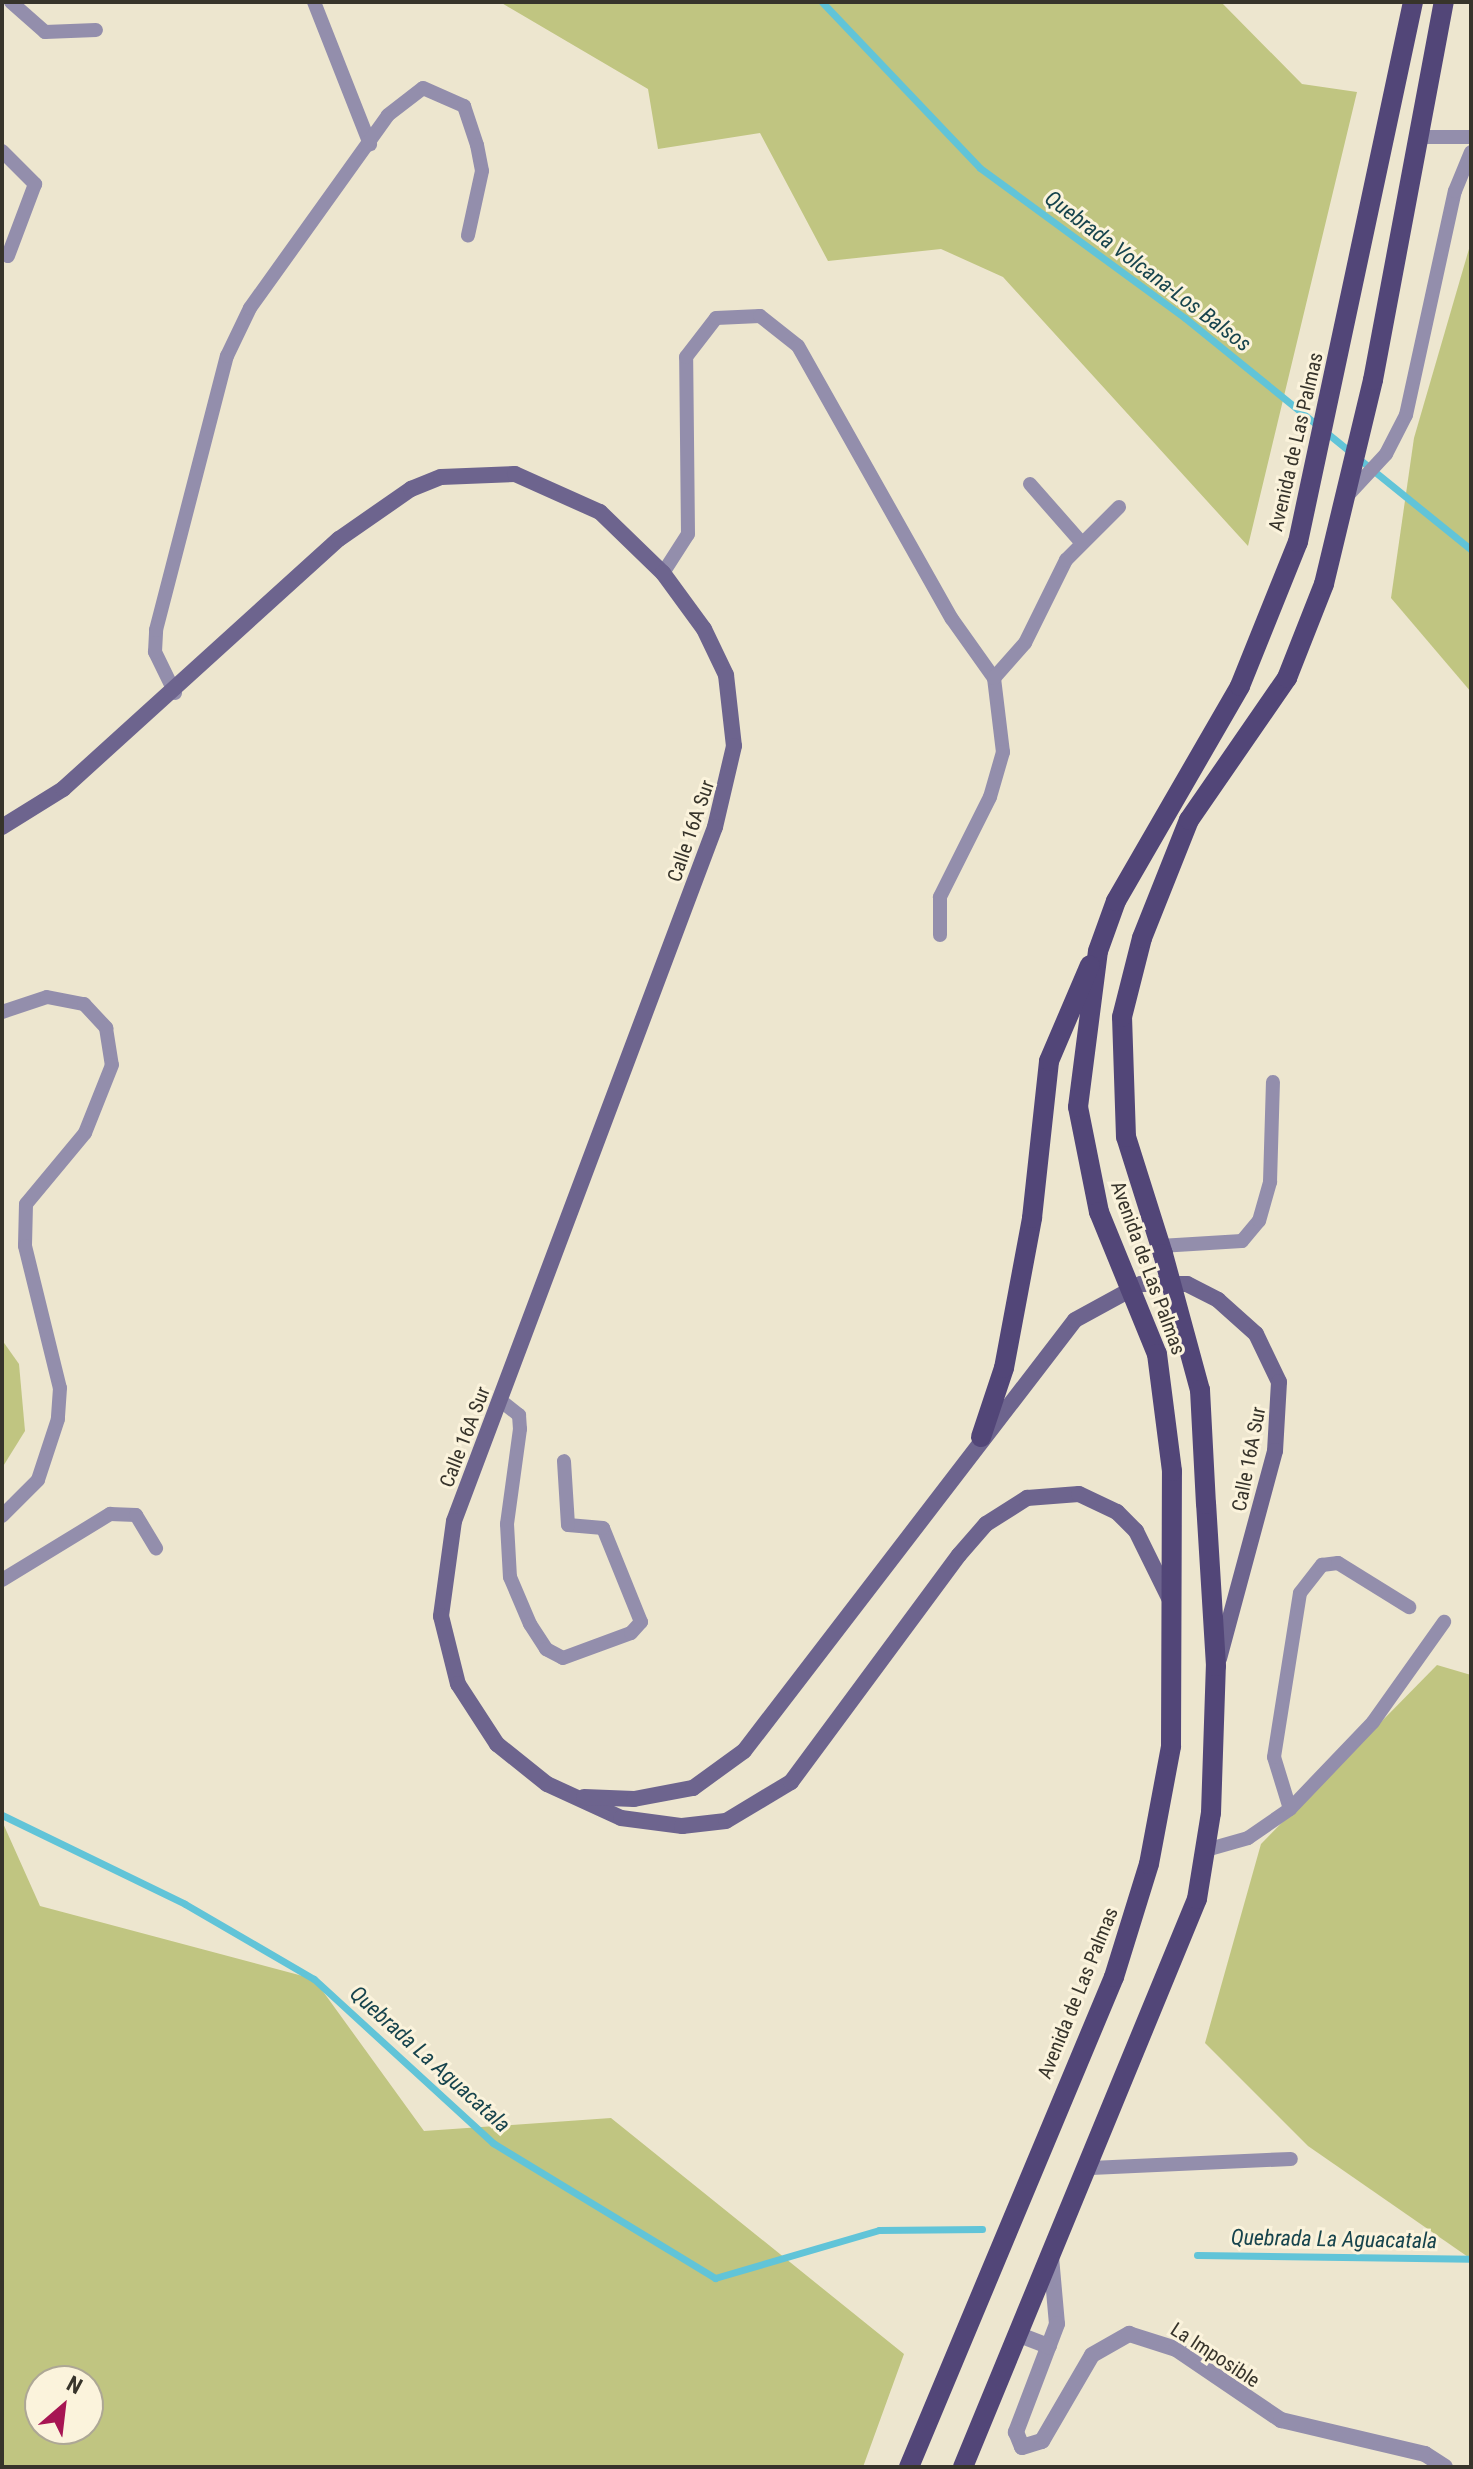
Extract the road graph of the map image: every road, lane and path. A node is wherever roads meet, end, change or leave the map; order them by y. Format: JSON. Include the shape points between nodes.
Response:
{"nodes":[{"id":1,"x":11,"y":2,"type":"edge"},
{"id":2,"x":314,"y":2,"type":"edge"},
{"id":3,"x":1413,"y":2,"type":"edge"},
{"id":4,"x":1444,"y":2,"type":"edge"},
{"id":5,"x":96,"y":30,"type":"dead end"},
{"id":6,"x":1417,"y":137,"type":"junction"},
{"id":7,"x":1471,"y":137,"type":"edge"},
{"id":8,"x":370,"y":144,"type":"junction"},
{"id":9,"x":2,"y":151,"type":"edge"},
{"id":10,"x":1471,"y":152,"type":"edge"},
{"id":11,"x":468,"y":235,"type":"dead end"},
{"id":12,"x":8,"y":256,"type":"dead end"},
{"id":13,"x":1359,"y":472,"type":"junction"},
{"id":14,"x":1030,"y":484,"type":"dead end"},
{"id":15,"x":1119,"y":507,"type":"dead end"},
{"id":16,"x":1081,"y":542,"type":"junction"},
{"id":17,"x":663,"y":573,"type":"junction"},
{"id":18,"x":994,"y":678,"type":"junction"},
{"id":19,"x":175,"y":693,"type":"junction"},
{"id":20,"x":2,"y":827,"type":"edge"},
{"id":21,"x":940,"y":935,"type":"dead end"},
{"id":22,"x":1098,"y":951,"type":"junction"},
{"id":23,"x":2,"y":1012,"type":"edge"},
{"id":24,"x":1273,"y":1082,"type":"dead end"},
{"id":25,"x":1161,"y":1250,"type":"junction"},
{"id":26,"x":501,"y":1401,"type":"junction"},
{"id":27,"x":981,"y":1437,"type":"junction"},
{"id":28,"x":564,"y":1461,"type":"dead end"},
{"id":29,"x":2,"y":1516,"type":"edge"},
{"id":30,"x":156,"y":1548,"type":"dead end"},
{"id":31,"x":2,"y":1580,"type":"edge"},
{"id":32,"x":1172,"y":1605,"type":"junction"},
{"id":33,"x":1409,"y":1607,"type":"dead end"},
{"id":34,"x":1444,"y":1622,"type":"dead end"},
{"id":35,"x":1216,"y":1666,"type":"junction"},
{"id":36,"x":570,"y":1797,"type":"junction"},
{"id":37,"x":1290,"y":1809,"type":"junction"},
{"id":38,"x":1206,"y":1850,"type":"junction"},
{"id":39,"x":1291,"y":2159,"type":"dead end"},
{"id":40,"x":1091,"y":2168,"type":"junction"},
{"id":41,"x":1051,"y":2257,"type":"junction"},
{"id":42,"x":1017,"y":2334,"type":"junction"},
{"id":43,"x":1049,"y":2346,"type":"junction"},
{"id":44,"x":909,"y":2467,"type":"edge"},
{"id":45,"x":963,"y":2467,"type":"edge"},
{"id":46,"x":1445,"y":2467,"type":"edge"}],
"edges":[{"from":1,"to":5,"type":"lane","via":[[45,32]]},
{"from":2,"to":8,"type":"lane"},
{"from":3,"to":22,"type":"main road","name":"Avenida de Las Palmas","via":[[1338,372],[1293,556],[1240,686],[1116,901]]},
{"from":4,"to":6,"type":"main road","name":"Avenida de Las Palmas"},
{"from":6,"to":7,"type":"lane"},
{"from":6,"to":13,"type":"main road","name":"Avenida de Las Palmas"},
{"from":8,"to":11,"type":"lane","via":[[388,115],[423,88],[464,106],[482,171]]},
{"from":8,"to":19,"type":"lane","via":[[250,308],[227,356],[156,630],[155,652]]},
{"from":9,"to":12,"type":"lane","via":[[35,184]]},
{"from":10,"to":13,"type":"lane","via":[[1455,191],[1419,369],[1380,462]]},
{"from":13,"to":25,"type":"main road","name":"Avenida de Las Palmas","via":[[1287,678],[1189,820],[1142,938],[1122,1017],[1126,1137]]},
{"from":14,"to":16,"type":"lane"},
{"from":15,"to":16,"type":"lane"},
{"from":16,"to":18,"type":"lane","via":[[1025,643]]},
{"from":17,"to":18,"type":"lane","via":[[688,534],[686,357],[716,318],[760,316],[798,346],[952,619]]},
{"from":17,"to":19,"type":"main road","name":"Calle 16A Sur","via":[[600,512],[544,483],[480,472],[441,477],[381,505],[339,539]]},
{"from":17,"to":26,"type":"main road","name":"Calle 16A Sur","via":[[726,675],[734,712],[729,787]]},
{"from":18,"to":21,"type":"lane","via":[[1003,752],[990,797],[940,897]]},
{"from":19,"to":20,"type":"main road","name":"Calle 16A Sur","via":[[63,789]]},
{"from":22,"to":27,"type":"main road","via":[[1071,995],[1049,1061],[1032,1218],[1004,1368]]},
{"from":22,"to":32,"type":"main road","name":"Avenida de Las Palmas","bridge":true,"via":[[1078,1107],[1099,1212],[1157,1354],[1172,1471]]},
{"from":23,"to":29,"type":"lane","via":[[28,1000],[68,998],[97,1014],[112,1045],[107,1086],[85,1133],[26,1204],[25,1246],[60,1388],[58,1419],[38,1480]]},
{"from":24,"to":25,"type":"lane","via":[[1270,1182],[1259,1221],[1242,1241]]},
{"from":25,"to":35,"type":"main road","name":"Avenida de Las Palmas","bridge":true,"via":[[1200,1390]]},
{"from":26,"to":28,"type":"lane","via":[[519,1415],[520,1429],[507,1524],[510,1577],[546,1649],[563,1658],[631,1633],[641,1622],[603,1528],[568,1525]]},
{"from":26,"to":36,"type":"main road","name":"Calle 16A Sur","via":[[454,1521],[442,1572],[446,1652],[476,1717],[497,1744]]},
{"from":27,"to":35,"type":"main road","name":"Calle 16A Sur","via":[[1075,1320],[1119,1291],[1187,1284],[1238,1316],[1269,1355],[1281,1411]]},
{"from":27,"to":36,"type":"main road","name":"Calle 16A Sur","via":[[744,1751],[717,1775],[666,1796]]},
{"from":30,"to":31,"type":"lane","via":[[136,1515],[110,1514]]},
{"from":32,"to":36,"type":"main road","name":"Calle 16A Sur","via":[[1136,1531],[1117,1512],[1079,1494],[1027,1498],[986,1524],[959,1555],[807,1765],[766,1801],[726,1821],[682,1826],[621,1818]]},
{"from":32,"to":44,"type":"main road","name":"Avenida de Las Palmas","via":[[1171,1746],[1133,1922]]},
{"from":33,"to":37,"type":"lane","via":[[1338,1563],[1322,1565],[1300,1593],[1274,1757]]},
{"from":34,"to":37,"type":"lane","via":[[1373,1722]]},
{"from":35,"to":38,"type":"main road","name":"Avenida de Las Palmas"},
{"from":37,"to":38,"type":"lane","via":[[1248,1838]]},
{"from":38,"to":40,"type":"main road","name":"Avenida de Las Palmas","via":[[1181,1950]]},
{"from":39,"to":40,"type":"lane"},
{"from":40,"to":41,"type":"main road","name":"Avenida de Las Palmas"},
{"from":41,"to":42,"type":"main road","name":"Avenida de Las Palmas"},
{"from":41,"to":43,"type":"street","name":"La Imposible","via":[[1059,2301]]},
{"from":42,"to":43,"type":"street"},
{"from":42,"to":45,"type":"main road","name":"Avenida de Las Palmas"},
{"from":43,"to":46,"type":"street","name":"La Imposible","via":[[1016,2432],[1022,2447],[1042,2441],[1092,2355],[1129,2334],[1176,2349],[1281,2420],[1425,2454]]}]}
